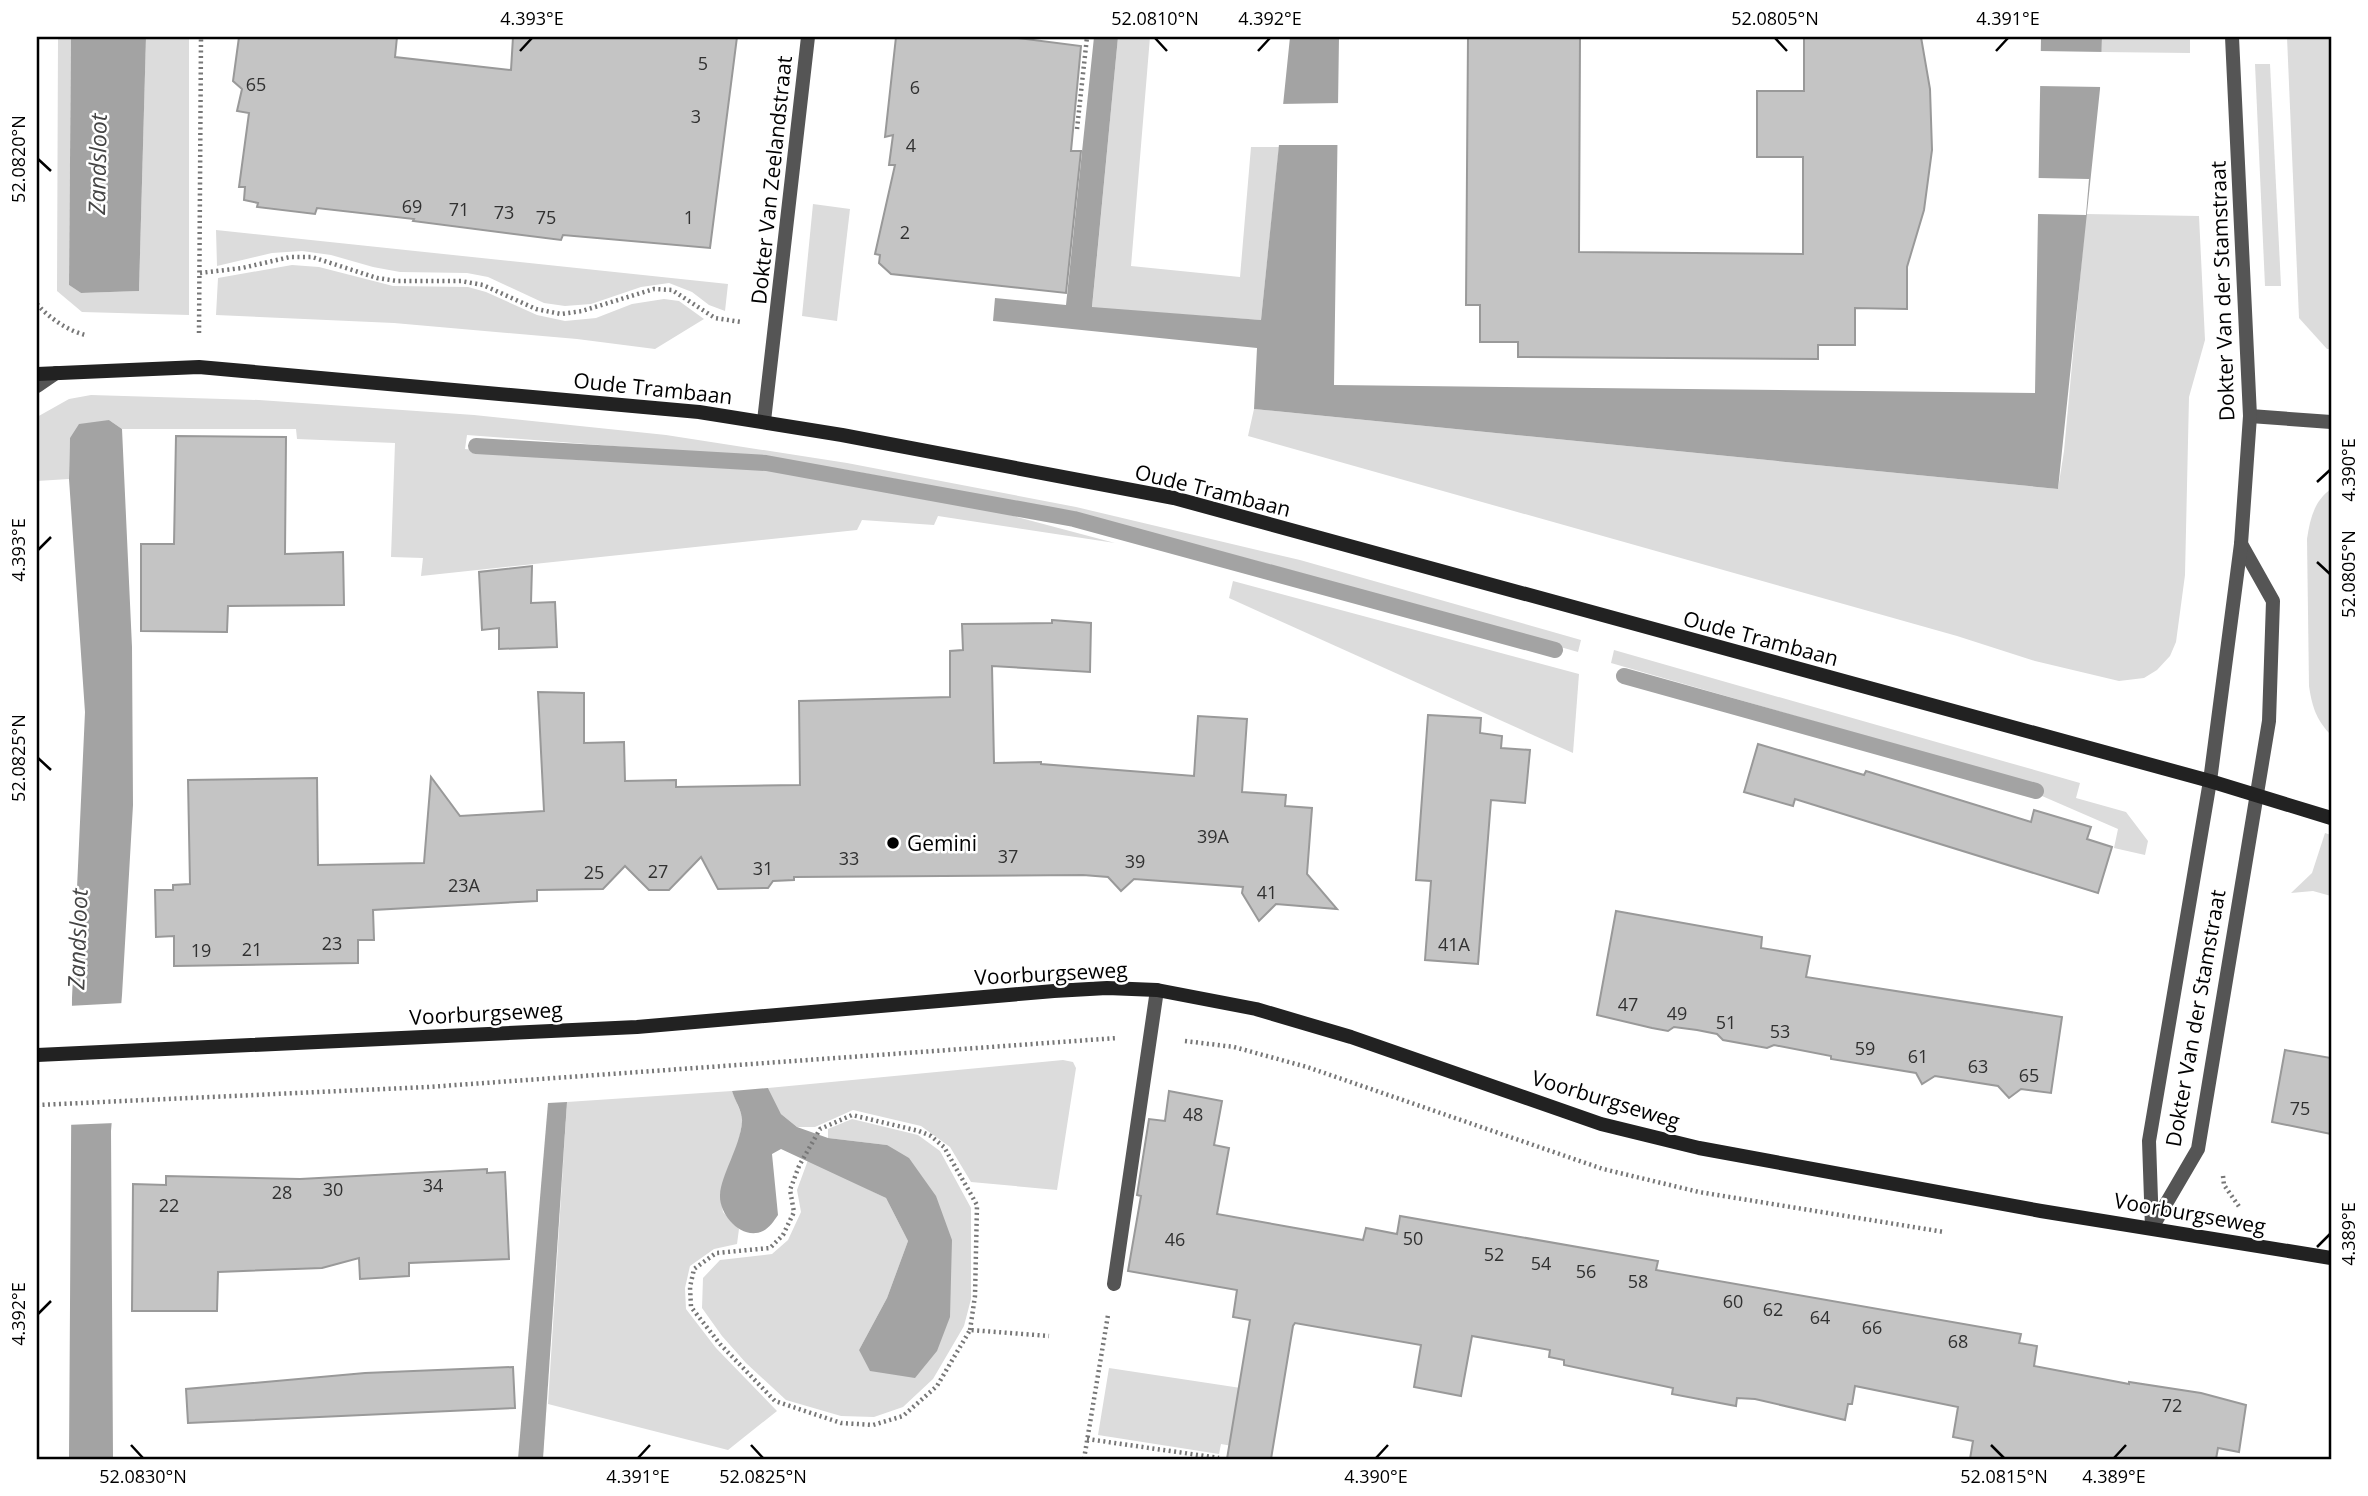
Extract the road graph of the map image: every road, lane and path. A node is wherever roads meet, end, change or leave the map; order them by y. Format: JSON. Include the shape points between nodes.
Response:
{"nodes":[{"id":1,"x":201,"y":37,"type":"edge"},
{"id":2,"x":808,"y":37,"type":"edge"},
{"id":3,"x":1087,"y":37,"type":"edge"},
{"id":4,"x":2232,"y":37,"type":"edge"},
{"id":5,"x":1077,"y":129,"type":"dead end"},
{"id":6,"x":200,"y":273,"type":"junction"},
{"id":7,"x":776,"y":327,"type":"junction"},
{"id":8,"x":199,"y":367,"type":"junction"},
{"id":9,"x":56,"y":373,"type":"junction"},
{"id":10,"x":37,"y":374,"type":"edge"},
{"id":11,"x":37,"y":386,"type":"edge"},
{"id":12,"x":2250,"y":416,"type":"junction"},
{"id":13,"x":764,"y":421,"type":"junction"},
{"id":14,"x":2331,"y":422,"type":"edge"},
{"id":15,"x":2241,"y":544,"type":"junction"},
{"id":16,"x":2210,"y":781,"type":"junction"},
{"id":17,"x":2255,"y":795,"type":"junction"},
{"id":18,"x":2331,"y":818,"type":"edge"},
{"id":19,"x":1157,"y":990,"type":"junction"},
{"id":20,"x":1152,"y":1037,"type":"junction"},
{"id":21,"x":37,"y":1055,"type":"edge"},
{"id":22,"x":37,"y":1105,"type":"edge"},
{"id":23,"x":2152,"y":1228,"type":"junction"},
{"id":24,"x":1956,"y":1230,"type":"dead end"},
{"id":25,"x":2331,"y":1258,"type":"edge"},
{"id":26,"x":1114,"y":1284,"type":"joint"},
{"id":27,"x":970,"y":1330,"type":"junction"},
{"id":28,"x":1049,"y":1336,"type":"dead end"},
{"id":29,"x":1087,"y":1439,"type":"junction"},
{"id":30,"x":1219,"y":1458,"type":"edge"},
{"id":31,"x":1084,"y":1459,"type":"edge"}],
"edges":[{"from":1,"to":6,"type":"path"},
{"from":2,"to":7,"type":"street","name":"Dokter Van Zeelandstraat"},
{"from":3,"to":5,"type":"path"},
{"from":4,"to":12,"type":"street","name":"Dokter Van der Stamstraat"},
{"from":6,"to":7,"type":"path","name":"Dokter Van Zeelandstraat","via":[[312,257],[377,278],[484,285],[536,309],[561,314],[654,289],[672,290],[715,318]]},
{"from":6,"to":8,"type":"path"},
{"from":7,"to":13,"type":"street","name":"Dokter Van Zeelandstraat"},
{"from":8,"to":9,"type":"street","name":"Oude Trambaan"},
{"from":8,"to":13,"type":"street","name":"Oude Trambaan"},
{"from":9,"to":10,"type":"street","name":"Oude Trambaan"},
{"from":9,"to":11,"type":"street"},
{"from":12,"to":14,"type":"street"},
{"from":12,"to":15,"type":"street","name":"Dokter Van der Stamstraat"},
{"from":13,"to":16,"type":"street","name":"Oude Trambaan","via":[[1174,498]]},
{"from":15,"to":16,"type":"street","name":"Dokter Van der Stamstraat"},
{"from":15,"to":17,"type":"street","name":"Dokter Van der Stamstraat","via":[[2273,601],[2269,721]]},
{"from":16,"to":17,"type":"street","name":"Oude Trambaan"},
{"from":16,"to":23,"type":"street","name":"Dokter Van der Stamstraat","via":[[2149,1141]]},
{"from":17,"to":18,"type":"street","name":"Oude Trambaan"},
{"from":17,"to":23,"type":"street","name":"Dokter Van der Stamstraat","via":[[2198,1149]]},
{"from":19,"to":20,"type":"street"},
{"from":19,"to":21,"type":"street","name":"Voorburgseweg","via":[[1054,991],[637,1027]]},
{"from":19,"to":23,"type":"street","name":"Voorburgseweg","via":[[1256,1009],[1601,1124],[1699,1148]]},
{"from":20,"to":22,"type":"path","via":[[428,1087]]},
{"from":20,"to":24,"type":"path","via":[[1234,1047],[1307,1067],[1590,1164],[1687,1189],[1945,1232]]},
{"from":20,"to":26,"type":"street"},
{"from":23,"to":25,"type":"street","name":"Voorburgseweg"},
{"from":26,"to":29,"type":"path"},
{"from":27,"to":27,"type":"path","via":[[977,1205],[944,1147],[931,1136],[852,1115],[820,1129],[790,1190],[794,1212],[783,1235],[770,1248],[716,1253],[695,1269],[690,1287],[691,1307],[775,1401],[841,1423],[873,1425],[903,1416],[937,1387]]},
{"from":27,"to":28,"type":"path"},
{"from":29,"to":30,"type":"path"},
{"from":29,"to":31,"type":"path"}]}
